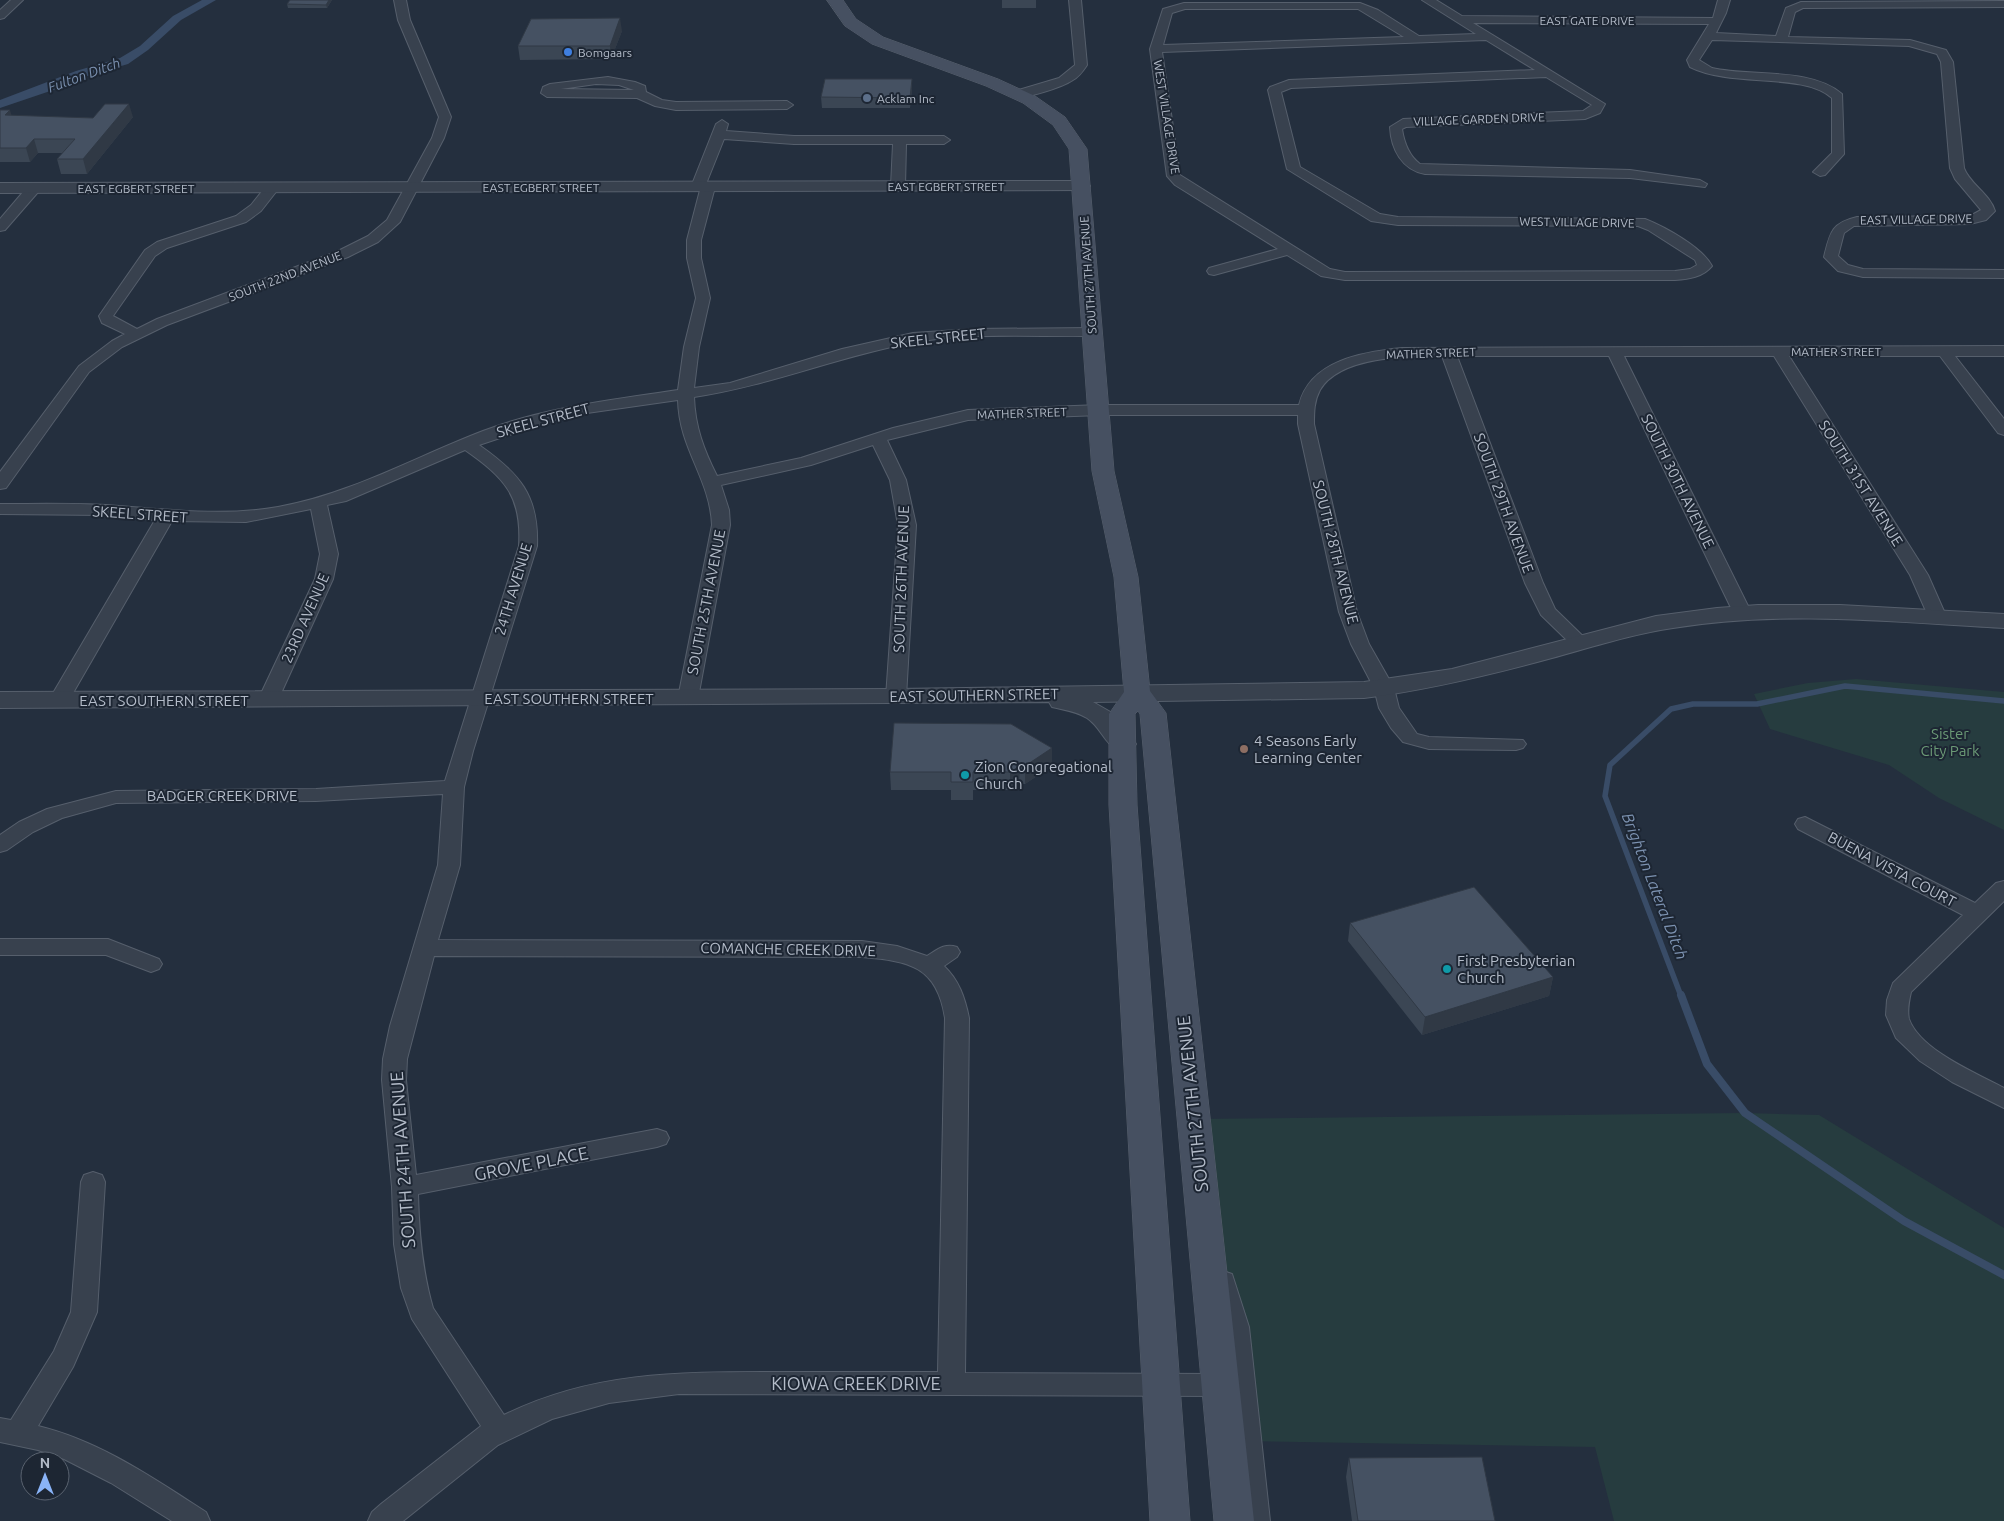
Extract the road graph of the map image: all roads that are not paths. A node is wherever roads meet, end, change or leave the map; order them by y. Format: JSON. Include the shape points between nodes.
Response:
{"nodes":[{"id":1,"x":17,"y":0,"type":"edge"},
{"id":2,"x":400,"y":0,"type":"edge"},
{"id":3,"x":835,"y":0,"type":"edge"},
{"id":4,"x":1075,"y":0,"type":"edge"},
{"id":5,"x":1428,"y":0,"type":"edge"},
{"id":6,"x":1724,"y":0,"type":"edge"},
{"id":7,"x":2004,"y":4,"type":"edge"},
{"id":8,"x":0,"y":16,"type":"edge"},
{"id":9,"x":1458,"y":19,"type":"junction"},
{"id":10,"x":1716,"y":21,"type":"junction"},
{"id":11,"x":1706,"y":36,"type":"junction"},
{"id":12,"x":1487,"y":37,"type":"junction"},
{"id":13,"x":1417,"y":40,"type":"junction"},
{"id":14,"x":1781,"y":40,"type":"junction"},
{"id":15,"x":1156,"y":49,"type":"junction"},
{"id":16,"x":1547,"y":73,"type":"junction"},
{"id":17,"x":639,"y":94,"type":"junction"},
{"id":18,"x":1019,"y":94,"type":"junction"},
{"id":19,"x":726,"y":106,"type":"junction"},
{"id":20,"x":787,"y":106,"type":"dead end"},
{"id":21,"x":719,"y":135,"type":"junction"},
{"id":22,"x":900,"y":140,"type":"junction"},
{"id":23,"x":944,"y":140,"type":"dead end"},
{"id":24,"x":1820,"y":172,"type":"dead end"},
{"id":25,"x":1700,"y":184,"type":"dead end"},
{"id":26,"x":898,"y":186,"type":"junction"},
{"id":27,"x":1081,"y":186,"type":"junction"},
{"id":28,"x":413,"y":187,"type":"junction"},
{"id":29,"x":703,"y":187,"type":"junction"},
{"id":30,"x":0,"y":188,"type":"edge"},
{"id":31,"x":34,"y":188,"type":"junction"},
{"id":32,"x":272,"y":188,"type":"junction"},
{"id":33,"x":0,"y":227,"type":"edge"},
{"id":34,"x":1290,"y":250,"type":"junction"},
{"id":35,"x":1214,"y":271,"type":"dead end"},
{"id":36,"x":2004,"y":274,"type":"edge"},
{"id":37,"x":1092,"y":332,"type":"junction"},
{"id":38,"x":136,"y":334,"type":"junction"},
{"id":39,"x":1448,"y":351,"type":"junction"},
{"id":40,"x":1614,"y":351,"type":"junction"},
{"id":41,"x":1779,"y":351,"type":"junction"},
{"id":42,"x":1944,"y":351,"type":"junction"},
{"id":43,"x":2004,"y":351,"type":"edge"},
{"id":44,"x":685,"y":396,"type":"junction"},
{"id":45,"x":1100,"y":410,"type":"junction"},
{"id":46,"x":1304,"y":410,"type":"junction"},
{"id":47,"x":2004,"y":430,"type":"edge"},
{"id":48,"x":878,"y":438,"type":"junction"},
{"id":49,"x":467,"y":444,"type":"junction"},
{"id":50,"x":713,"y":482,"type":"junction"},
{"id":51,"x":0,"y":484,"type":"edge"},
{"id":52,"x":318,"y":504,"type":"junction"},
{"id":53,"x":0,"y":509,"type":"edge"},
{"id":54,"x":166,"y":516,"type":"junction"},
{"id":55,"x":1742,"y":612,"type":"junction"},
{"id":56,"x":1938,"y":618,"type":"junction"},
{"id":57,"x":2004,"y":622,"type":"edge"},
{"id":58,"x":1581,"y":643,"type":"junction"},
{"id":59,"x":1384,"y":688,"type":"junction"},
{"id":60,"x":1137,"y":692,"type":"junction"},
{"id":61,"x":1001,"y":695,"type":"junction"},
{"id":62,"x":896,"y":697,"type":"junction"},
{"id":63,"x":479,"y":698,"type":"junction"},
{"id":64,"x":688,"y":698,"type":"junction"},
{"id":65,"x":0,"y":700,"type":"edge"},
{"id":66,"x":59,"y":700,"type":"junction"},
{"id":67,"x":268,"y":700,"type":"junction"},
{"id":68,"x":1123,"y":744,"type":"junction"},
{"id":69,"x":1516,"y":744,"type":"dead end"},
{"id":70,"x":454,"y":787,"type":"junction"},
{"id":71,"x":1806,"y":824,"type":"dead end"},
{"id":72,"x":0,"y":845,"type":"edge"},
{"id":73,"x":2004,"y":888,"type":"edge"},
{"id":74,"x":1978,"y":914,"type":"junction"},
{"id":75,"x":0,"y":947,"type":"edge"},
{"id":76,"x":425,"y":948,"type":"junction"},
{"id":77,"x":949,"y":952,"type":"dead end"},
{"id":78,"x":150,"y":964,"type":"dead end"},
{"id":79,"x":929,"y":964,"type":"junction"},
{"id":80,"x":2004,"y":1099,"type":"edge"},
{"id":81,"x":657,"y":1138,"type":"dead end"},
{"id":82,"x":94,"y":1182,"type":"dead end"},
{"id":83,"x":405,"y":1187,"type":"junction"},
{"id":84,"x":1204,"y":1213,"type":"junction"},
{"id":85,"x":950,"y":1384,"type":"junction"},
{"id":86,"x":1160,"y":1384,"type":"junction"},
{"id":87,"x":1220,"y":1385,"type":"junction"},
{"id":88,"x":499,"y":1430,"type":"junction"},
{"id":89,"x":9,"y":1432,"type":"edge"},
{"id":90,"x":196,"y":1521,"type":"edge"},
{"id":91,"x":382,"y":1521,"type":"edge"},
{"id":92,"x":1170,"y":1521,"type":"edge"},
{"id":93,"x":1234,"y":1521,"type":"edge"},
{"id":94,"x":1256,"y":1521,"type":"edge"}],
"edges":[{"from":1,"to":8,"type":"street"},
{"from":2,"to":28,"type":"street","name":"SOUTH 22ND AVENUE","via":[[404,20],[445,117]]},
{"from":3,"to":18,"type":"main road","name":"SOUTH 27TH AVENUE","via":[[846,18],[871,36]]},
{"from":4,"to":18,"type":"street","via":[[1079,70],[1063,80]]},
{"from":5,"to":9,"type":"street","name":"VILLAGE GARDEN DRIVE"},
{"from":6,"to":10,"type":"street"},
{"from":7,"to":14,"type":"street","via":[[1802,5],[1790,10]]},
{"from":9,"to":10,"type":"street","name":"EAST GATE DRIVE"},
{"from":9,"to":12,"type":"street","name":"VILLAGE GARDEN DRIVE"},
{"from":10,"to":11,"type":"street"},
{"from":11,"to":14,"type":"street","name":"EAST VILLAGE DRIVE"},
{"from":11,"to":24,"type":"street","via":[[1693,60],[1698,67],[1713,72],[1819,84],[1837,95],[1838,154]]},
{"from":12,"to":13,"type":"street","name":"WEST VILLAGE DRIVE"},
{"from":12,"to":16,"type":"street","name":"VILLAGE GARDEN DRIVE"},
{"from":13,"to":15,"type":"street","name":"WEST VILLAGE DRIVE"},
{"from":13,"to":15,"type":"street","name":"WEST VILLAGE DRIVE","via":[[1360,6],[1184,6],[1167,11]]},
{"from":14,"to":36,"type":"street","name":"EAST VILLAGE DRIVE","via":[[1910,43],[1942,52],[1947,62],[1957,168],[1988,211],[1970,220],[1845,223],[1839,229],[1831,257],[1834,261],[1843,268],[1872,274]]},
{"from":15,"to":34,"type":"street","name":"WEST VILLAGE DRIVE","via":[[1176,178]]},
{"from":16,"to":25,"type":"street","name":"VILLAGE GARDEN DRIVE","via":[[1596,101],[1599,104],[1596,110],[1585,115],[1403,123],[1396,130],[1409,162],[1419,168],[1435,170],[1630,174]]},
{"from":16,"to":34,"type":"street","name":"WEST VILLAGE DRIVE","via":[[1289,84],[1274,90],[1294,168],[1376,218],[1398,221],[1640,222],[1701,258],[1705,266],[1703,269],[1666,275],[1336,275],[1322,272]]},
{"from":17,"to":17,"type":"street","via":[[642,89],[635,85],[606,81],[589,81],[548,90],[552,93]]},
{"from":17,"to":19,"type":"street","via":[[666,105]]},
{"from":18,"to":27,"type":"main road","name":"SOUTH 27TH AVENUE","via":[[1053,114],[1069,130],[1078,149]]},
{"from":19,"to":20,"type":"street"},
{"from":19,"to":21,"type":"street","name":"SOUTH 25TH AVENUE"},
{"from":21,"to":22,"type":"street","via":[[794,140]]},
{"from":21,"to":29,"type":"street","name":"SOUTH 25TH AVENUE"},
{"from":22,"to":23,"type":"street"},
{"from":22,"to":26,"type":"street"},
{"from":26,"to":27,"type":"street","name":"EAST EGBERT STREET"},
{"from":26,"to":29,"type":"street","name":"EAST EGBERT STREET"},
{"from":27,"to":37,"type":"main road","name":"SOUTH 27TH AVENUE"},
{"from":28,"to":29,"type":"street","name":"EAST EGBERT STREET"},
{"from":28,"to":32,"type":"street","name":"EAST EGBERT STREET"},
{"from":28,"to":38,"type":"street","name":"SOUTH 22ND AVENUE","via":[[393,222],[360,246],[295,274],[185,312]]},
{"from":29,"to":44,"type":"street","name":"SOUTH 25TH AVENUE","via":[[694,240],[694,258],[703,298],[686,374]]},
{"from":30,"to":31,"type":"street","name":"EAST EGBERT STREET"},
{"from":31,"to":32,"type":"street","name":"EAST EGBERT STREET"},
{"from":31,"to":33,"type":"street"},
{"from":32,"to":38,"type":"street","via":[[256,208],[241,219],[162,245],[150,253],[106,316],[107,320]]},
{"from":34,"to":35,"type":"street"},
{"from":37,"to":44,"type":"street","name":"SKEEL STREET","via":[[973,333],[913,338],[847,352],[732,387]]},
{"from":37,"to":45,"type":"main road","name":"SOUTH 27TH AVENUE"},
{"from":38,"to":51,"type":"street","name":"SOUTH 22ND AVENUE","via":[[100,355],[75,378]]},
{"from":39,"to":40,"type":"street","name":"MATHER STREET"},
{"from":39,"to":46,"type":"street","name":"MATHER STREET","via":[[1388,353],[1345,365],[1315,384]]},
{"from":39,"to":58,"type":"street","name":"SOUTH 29TH AVENUE","via":[[1534,582],[1548,611]]},
{"from":40,"to":41,"type":"street","name":"MATHER STREET"},
{"from":40,"to":55,"type":"street","name":"SOUTH 30TH AVENUE"},
{"from":41,"to":42,"type":"street","name":"MATHER STREET"},
{"from":41,"to":56,"type":"street","name":"SOUTH 31ST AVENUE","via":[[1919,575]]},
{"from":42,"to":43,"type":"street","name":"MATHER STREET"},
{"from":42,"to":47,"type":"street"},
{"from":44,"to":49,"type":"street","name":"SKEEL STREET","via":[[605,404],[564,412]]},
{"from":44,"to":50,"type":"street","name":"SOUTH 25TH AVENUE","via":[[689,430]]},
{"from":45,"to":46,"type":"street","name":"MATHER STREET"},
{"from":45,"to":48,"type":"street","name":"MATHER STREET","via":[[968,415],[934,421]]},
{"from":45,"to":60,"type":"main road","name":"SOUTH 27TH AVENUE","via":[[1103,471],[1126,577]]},
{"from":46,"to":59,"type":"street","name":"SOUTH 28TH AVENUE","via":[[1348,612],[1360,644]]},
{"from":48,"to":50,"type":"street","name":"MATHER STREET","via":[[805,462]]},
{"from":48,"to":62,"type":"street","name":"SOUTH 26TH AVENUE","via":[[899,477],[904,496],[906,525]]},
{"from":49,"to":52,"type":"street","name":"SKEEL STREET"},
{"from":49,"to":63,"type":"street","name":"24TH AVENUE","via":[[498,465],[514,481],[525,501],[530,532]]},
{"from":50,"to":64,"type":"street","name":"SOUTH 25TH AVENUE","via":[[721,509],[721,525]]},
{"from":52,"to":54,"type":"street","name":"SKEEL STREET","via":[[246,517]]},
{"from":52,"to":67,"type":"street","name":"23RD AVENUE","via":[[329,554],[324,579]]},
{"from":53,"to":54,"type":"street","name":"SKEEL STREET","via":[[104,510]]},
{"from":54,"to":66,"type":"street"},
{"from":55,"to":56,"type":"street","name":"EAST SOUTHERN STREET","via":[[1824,610]]},
{"from":55,"to":58,"type":"street","name":"EAST SOUTHERN STREET","via":[[1674,620]]},
{"from":56,"to":57,"type":"street","name":"EAST SOUTHERN STREET"},
{"from":58,"to":59,"type":"street","name":"EAST SOUTHERN STREET","via":[[1460,675]]},
{"from":59,"to":60,"type":"street","name":"EAST SOUTHERN STREET","via":[[1317,692]]},
{"from":59,"to":69,"type":"street","name":"SOUTH 28TH AVENUE","via":[[1389,708],[1410,738],[1429,743]]},
{"from":60,"to":61,"type":"street","name":"EAST SOUTHERN STREET"},
{"from":60,"to":68,"type":"main road","via":[[1122,714]]},
{"from":60,"to":84,"type":"main road","name":"SOUTH 27TH AVENUE","via":[[1153,713]]},
{"from":61,"to":62,"type":"street","name":"EAST SOUTHERN STREET"},
{"from":61,"to":68,"type":"street","via":[[1088,707],[1107,720]]},
{"from":62,"to":64,"type":"street","name":"EAST SOUTHERN STREET"},
{"from":63,"to":64,"type":"street","name":"EAST SOUTHERN STREET"},
{"from":63,"to":67,"type":"street","name":"EAST SOUTHERN STREET"},
{"from":63,"to":70,"type":"street","name":"SOUTH 24TH AVENUE"},
{"from":65,"to":66,"type":"street","name":"EAST SOUTHERN STREET"},
{"from":66,"to":67,"type":"street","name":"EAST SOUTHERN STREET"},
{"from":68,"to":86,"type":"main road","via":[[1123,805]]},
{"from":70,"to":72,"type":"street","name":"BADGER CREEK DRIVE","via":[[316,795],[124,796],[35,813]]},
{"from":70,"to":76,"type":"street","name":"SOUTH 24TH AVENUE","via":[[449,865]]},
{"from":71,"to":74,"type":"street","name":"BUENA VISTA COURT"},
{"from":73,"to":74,"type":"street"},
{"from":74,"to":80,"type":"street","via":[[1901,989],[1897,1015],[1904,1032],[1919,1050]]},
{"from":75,"to":78,"type":"street","via":[[108,947]]},
{"from":76,"to":79,"type":"street","name":"COMANCHE CREEK DRIVE","via":[[862,949],[894,952]]},
{"from":76,"to":83,"type":"street","name":"SOUTH 24TH AVENUE","via":[[395,1059],[394,1080]]},
{"from":77,"to":79,"type":"street"},
{"from":79,"to":85,"type":"street","name":"COMANCHE CREEK DRIVE","via":[[949,984],[958,1018]]},
{"from":81,"to":83,"type":"street","name":"GROVE PLACE"},
{"from":82,"to":89,"type":"street","via":[[84,1312],[62,1360]]},
{"from":83,"to":88,"type":"street","name":"SOUTH 24TH AVENUE","via":[[410,1267],[421,1311]]},
{"from":84,"to":87,"type":"main road","name":"SOUTH 27TH AVENUE"},
{"from":84,"to":94,"type":"street","via":[[1236,1327]]},
{"from":85,"to":86,"type":"street","name":"KIOWA CREEK DRIVE"},
{"from":85,"to":88,"type":"street","name":"KIOWA CREEK DRIVE","via":[[648,1384],[593,1393],[548,1408]]},
{"from":86,"to":87,"type":"street","name":"KIOWA CREEK DRIVE"},
{"from":86,"to":92,"type":"main road"},
{"from":87,"to":93,"type":"main road","name":"SOUTH 27TH AVENUE"},
{"from":88,"to":91,"type":"street","via":[[410,1496]]},
{"from":89,"to":90,"type":"street","via":[[73,1450],[122,1475]]}]}
